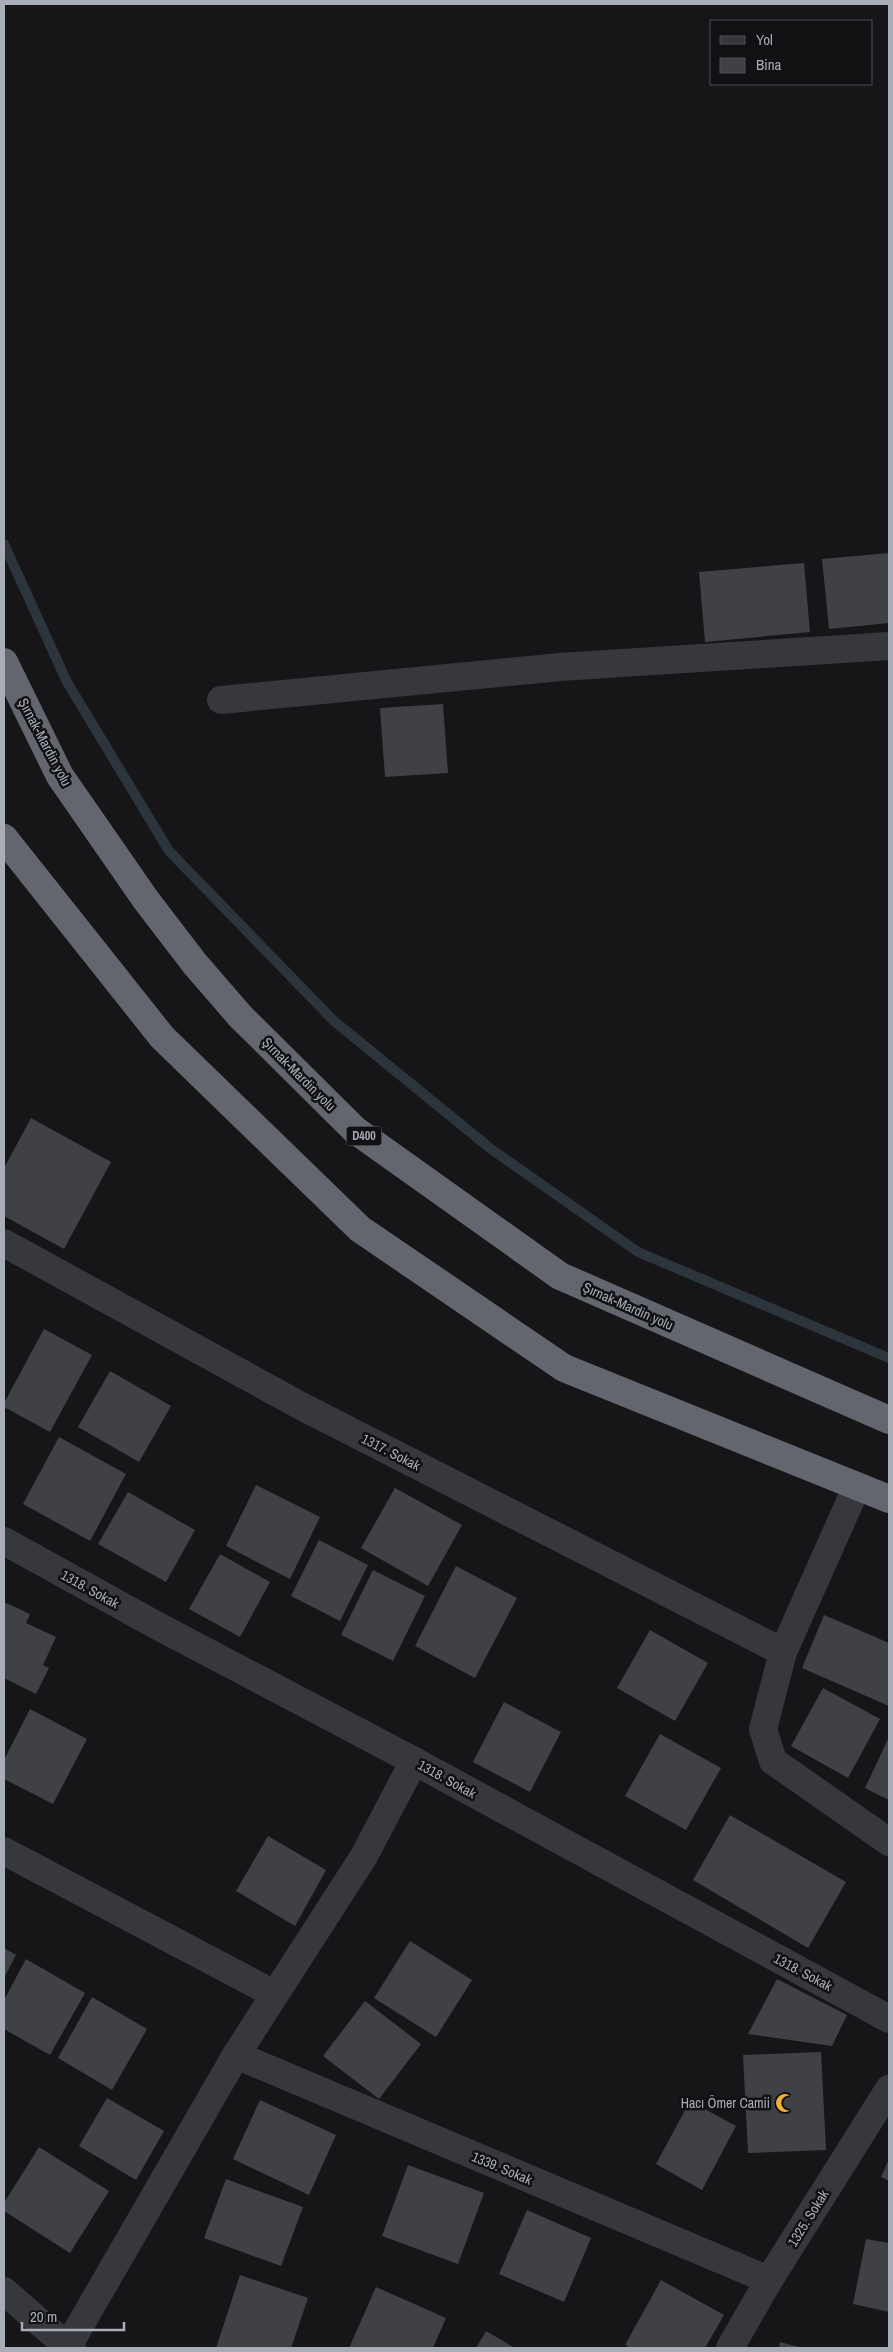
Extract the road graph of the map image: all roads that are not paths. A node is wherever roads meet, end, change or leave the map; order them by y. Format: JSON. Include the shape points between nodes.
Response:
{"nodes":[{"id":1,"x":889,"y":646,"type":"edge"},
{"id":2,"x":4,"y":662,"type":"edge"},
{"id":3,"x":220,"y":700,"type":"dead end"},
{"id":4,"x":4,"y":838,"type":"edge"},
{"id":5,"x":4,"y":1243,"type":"edge"},
{"id":6,"x":889,"y":1420,"type":"edge"},
{"id":7,"x":857,"y":1486,"type":"junction"},
{"id":8,"x":889,"y":1499,"type":"edge"},
{"id":9,"x":4,"y":1541,"type":"edge"},
{"id":10,"x":783,"y":1652,"type":"junction"},
{"id":11,"x":414,"y":1761,"type":"junction"},
{"id":12,"x":889,"y":1842,"type":"edge"},
{"id":13,"x":4,"y":1851,"type":"edge"},
{"id":14,"x":274,"y":1994,"type":"junction"},
{"id":15,"x":889,"y":2018,"type":"edge"},
{"id":16,"x":236,"y":2055,"type":"junction"},
{"id":17,"x":889,"y":2089,"type":"edge"},
{"id":18,"x":769,"y":2280,"type":"junction"},
{"id":19,"x":4,"y":2291,"type":"edge"},
{"id":20,"x":69,"y":2348,"type":"edge"},
{"id":21,"x":730,"y":2348,"type":"edge"}],
"edges":[{"from":1,"to":3,"type":"street","via":[[560,668]]},
{"from":2,"to":6,"type":"highway","name":"Şırnak-Mardin yolu","number":"D400","via":[[60,776],[146,900],[240,1016],[355,1130],[560,1276]]},
{"from":4,"to":7,"type":"highway","via":[[162,1037],[360,1229],[564,1368]]},
{"from":5,"to":10,"type":"street","name":"1317. Sokak","via":[[301,1406]]},
{"from":7,"to":8,"type":"highway"},
{"from":7,"to":10,"type":"street"},
{"from":9,"to":11,"type":"street","name":"1318. Sokak"},
{"from":10,"to":12,"type":"street","via":[[763,1730],[773,1761]]},
{"from":11,"to":14,"type":"street","via":[[364,1856]]},
{"from":11,"to":15,"type":"street","name":"1318. Sokak"},
{"from":13,"to":14,"type":"street"},
{"from":14,"to":16,"type":"street"},
{"from":16,"to":18,"type":"street","name":"1339. Sokak"},
{"from":16,"to":20,"type":"street"},
{"from":17,"to":18,"type":"street","name":"1325. Sokak"},
{"from":18,"to":21,"type":"street","name":"1325. Sokak"},
{"from":19,"to":20,"type":"street"}]}
